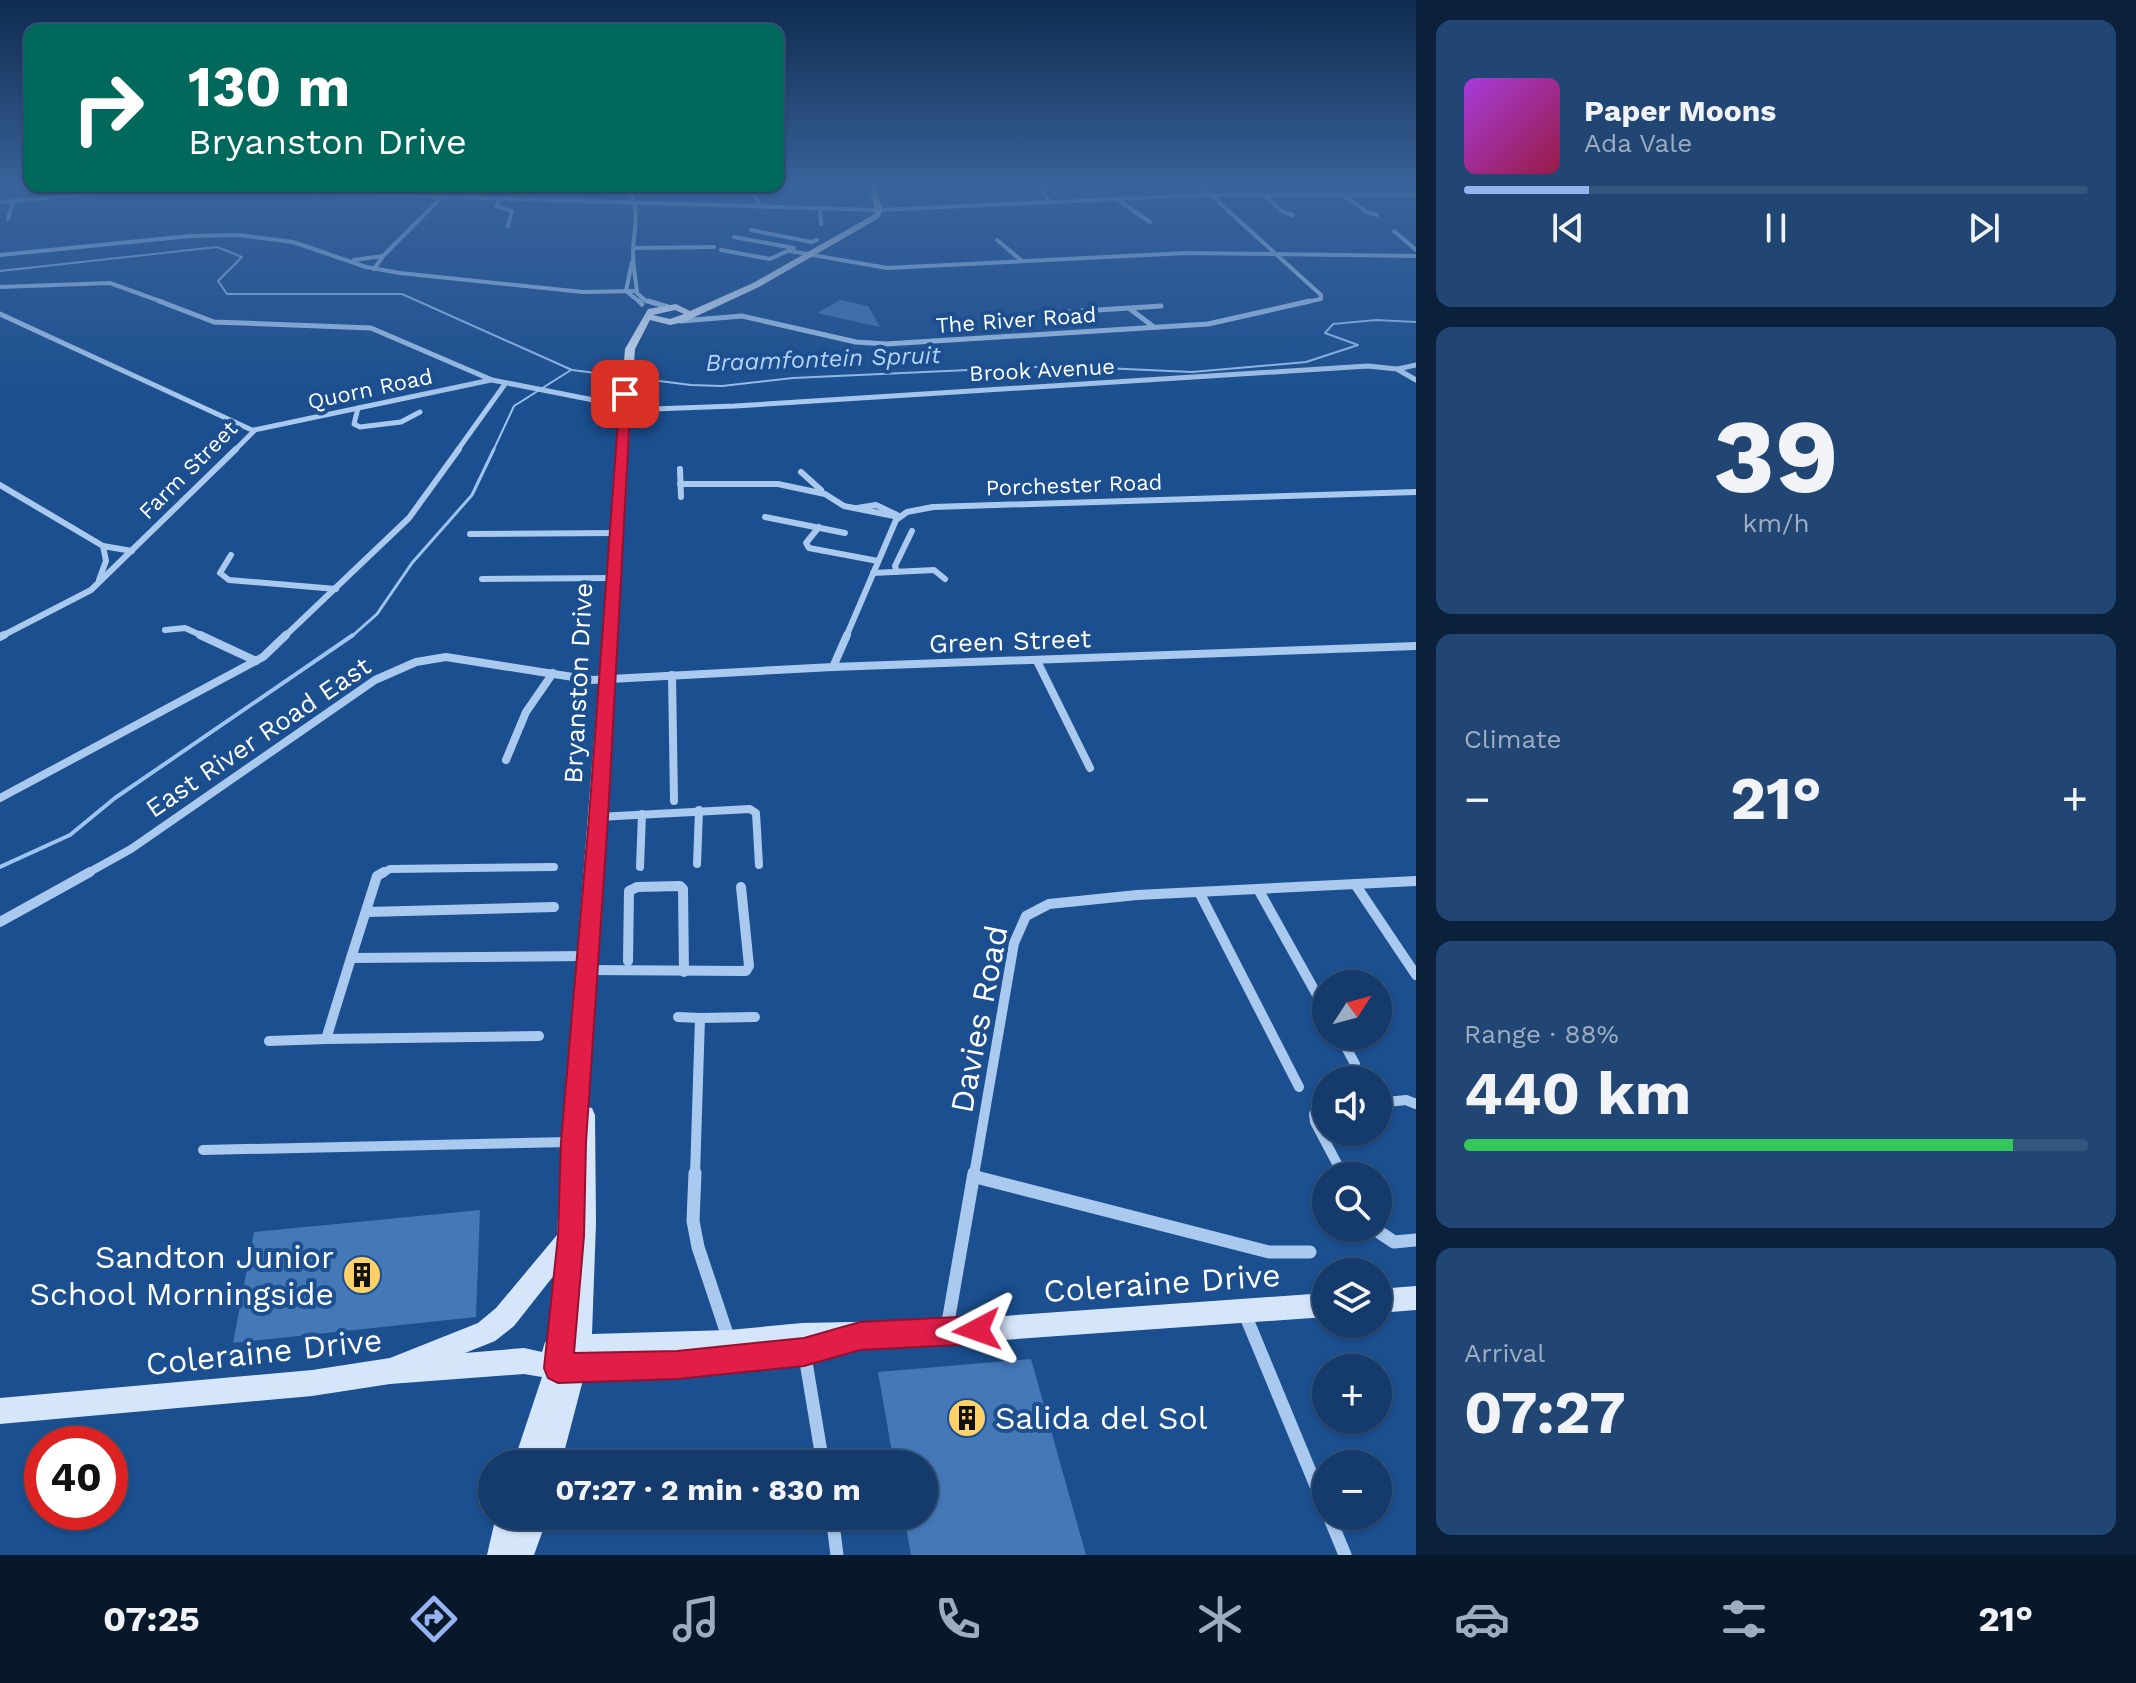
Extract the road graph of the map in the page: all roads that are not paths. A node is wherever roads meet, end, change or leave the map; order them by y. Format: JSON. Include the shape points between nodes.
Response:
{"nodes":[{"id":1,"x":344,"y":260,"type":"edge"},
{"id":2,"x":381,"y":260,"type":"edge"},
{"id":3,"x":634,"y":260,"type":"edge"},
{"id":4,"x":634,"y":260,"type":"edge"},
{"id":5,"x":798,"y":260,"type":"edge"},
{"id":6,"x":799,"y":260,"type":"edge"},
{"id":7,"x":838,"y":260,"type":"edge"},
{"id":8,"x":1051,"y":260,"type":"edge"},
{"id":9,"x":1284,"y":260,"type":"edge"},
{"id":10,"x":1022,"y":261,"type":"joint"},
{"id":11,"x":374,"y":269,"type":"junction"},
{"id":12,"x":0,"y":287,"type":"edge"},
{"id":13,"x":626,"y":291,"type":"junction"},
{"id":14,"x":636,"y":291,"type":"junction"},
{"id":15,"x":1161,"y":306,"type":"dead end"},
{"id":16,"x":672,"y":307,"type":"junction"},
{"id":17,"x":1129,"y":308,"type":"junction"},
{"id":18,"x":1051,"y":313,"type":"dead end"},
{"id":19,"x":0,"y":314,"type":"edge"},
{"id":20,"x":649,"y":314,"type":"junction"},
{"id":21,"x":683,"y":318,"type":"junction"},
{"id":22,"x":711,"y":321,"type":"junction"},
{"id":23,"x":1154,"y":327,"type":"junction"},
{"id":24,"x":634,"y":333,"type":"junction"},
{"id":25,"x":1416,"y":365,"type":"edge"},
{"id":26,"x":1397,"y":369,"type":"junction"},
{"id":27,"x":1414,"y":378,"type":"edge"},
{"id":28,"x":492,"y":380,"type":"junction"},
{"id":29,"x":505,"y":384,"type":"junction"},
{"id":30,"x":625,"y":404,"type":"junction"},
{"id":31,"x":358,"y":408,"type":"junction"},
{"id":32,"x":420,"y":412,"type":"dead end"},
{"id":33,"x":254,"y":430,"type":"junction"},
{"id":34,"x":680,"y":469,"type":"dead end"},
{"id":35,"x":801,"y":472,"type":"dead end"},
{"id":36,"x":680,"y":484,"type":"junction"},
{"id":37,"x":0,"y":485,"type":"edge"},
{"id":38,"x":1416,"y":492,"type":"edge"},
{"id":39,"x":825,"y":494,"type":"junction"},
{"id":40,"x":681,"y":497,"type":"dead end"},
{"id":41,"x":765,"y":517,"type":"dead end"},
{"id":42,"x":899,"y":517,"type":"junction"},
{"id":43,"x":819,"y":527,"type":"junction"},
{"id":44,"x":912,"y":531,"type":"dead end"},
{"id":45,"x":616,"y":533,"type":"junction"},
{"id":46,"x":845,"y":533,"type":"dead end"},
{"id":47,"x":470,"y":534,"type":"dead end"},
{"id":48,"x":103,"y":546,"type":"junction"},
{"id":49,"x":132,"y":551,"type":"junction"},
{"id":50,"x":231,"y":555,"type":"dead end"},
{"id":51,"x":878,"y":561,"type":"junction"},
{"id":52,"x":897,"y":572,"type":"junction"},
{"id":53,"x":873,"y":573,"type":"junction"},
{"id":54,"x":613,"y":578,"type":"junction"},
{"id":55,"x":482,"y":579,"type":"dead end"},
{"id":56,"x":945,"y":579,"type":"dead end"},
{"id":57,"x":97,"y":584,"type":"junction"},
{"id":58,"x":336,"y":589,"type":"junction"},
{"id":59,"x":165,"y":630,"type":"dead end"},
{"id":60,"x":0,"y":637,"type":"edge"},
{"id":61,"x":1416,"y":646,"type":"edge"},
{"id":62,"x":256,"y":661,"type":"junction"},
{"id":63,"x":1037,"y":661,"type":"junction"},
{"id":64,"x":833,"y":667,"type":"junction"},
{"id":65,"x":553,"y":673,"type":"junction"},
{"id":66,"x":672,"y":675,"type":"junction"},
{"id":67,"x":606,"y":679,"type":"junction"},
{"id":68,"x":506,"y":760,"type":"dead end"},
{"id":69,"x":1090,"y":768,"type":"dead end"},
{"id":70,"x":0,"y":798,"type":"edge"},
{"id":71,"x":674,"y":801,"type":"dead end"},
{"id":72,"x":699,"y":810,"type":"junction"},
{"id":73,"x":642,"y":814,"type":"junction"},
{"id":74,"x":598,"y":817,"type":"junction"},
{"id":75,"x":697,"y":864,"type":"dead end"},
{"id":76,"x":759,"y":865,"type":"dead end"},
{"id":77,"x":554,"y":867,"type":"dead end"},
{"id":78,"x":640,"y":867,"type":"dead end"},
{"id":79,"x":1416,"y":881,"type":"edge"},
{"id":80,"x":1355,"y":884,"type":"junction"},
{"id":81,"x":741,"y":887,"type":"dead end"},
{"id":82,"x":1258,"y":889,"type":"junction"},
{"id":83,"x":1199,"y":892,"type":"junction"},
{"id":84,"x":554,"y":907,"type":"dead end"},
{"id":85,"x":367,"y":912,"type":"junction"},
{"id":86,"x":0,"y":922,"type":"edge"},
{"id":87,"x":351,"y":958,"type":"junction"},
{"id":88,"x":628,"y":961,"type":"dead end"},
{"id":89,"x":587,"y":963,"type":"junction"},
{"id":90,"x":684,"y":972,"type":"junction"},
{"id":91,"x":1416,"y":975,"type":"edge"},
{"id":92,"x":1312,"y":986,"type":"edge"},
{"id":93,"x":678,"y":1017,"type":"dead end"},
{"id":94,"x":755,"y":1017,"type":"dead end"},
{"id":95,"x":700,"y":1018,"type":"junction"},
{"id":96,"x":539,"y":1036,"type":"dead end"},
{"id":97,"x":582,"y":1038,"type":"junction"},
{"id":98,"x":326,"y":1039,"type":"junction"},
{"id":99,"x":269,"y":1041,"type":"dead end"},
{"id":100,"x":1348,"y":1050,"type":"edge"},
{"id":101,"x":1355,"y":1064,"type":"dead end"},
{"id":102,"x":1299,"y":1087,"type":"dead end"},
{"id":103,"x":1392,"y":1102,"type":"edge"},
{"id":104,"x":1416,"y":1104,"type":"edge"},
{"id":105,"x":573,"y":1142,"type":"junction"},
{"id":106,"x":203,"y":1150,"type":"dead end"},
{"id":107,"x":976,"y":1177,"type":"junction"},
{"id":108,"x":571,"y":1236,"type":"junction"},
{"id":109,"x":1416,"y":1240,"type":"edge"},
{"id":110,"x":1392,"y":1241,"type":"edge"},
{"id":111,"x":1310,"y":1252,"type":"dead end"},
{"id":112,"x":1416,"y":1298,"type":"edge"},
{"id":113,"x":1392,"y":1300,"type":"edge"},
{"id":114,"x":1312,"y":1306,"type":"edge"},
{"id":115,"x":1244,"y":1312,"type":"junction"},
{"id":116,"x":947,"y":1332,"type":"junction"},
{"id":117,"x":803,"y":1343,"type":"junction"},
{"id":118,"x":746,"y":1346,"type":"junction"},
{"id":119,"x":562,"y":1358,"type":"junction"},
{"id":120,"x":390,"y":1371,"type":"junction"},
{"id":121,"x":0,"y":1411,"type":"edge"},
{"id":122,"x":531,"y":1450,"type":"edge"},
{"id":123,"x":550,"y":1450,"type":"edge"},
{"id":124,"x":821,"y":1450,"type":"edge"},
{"id":125,"x":1312,"y":1476,"type":"edge"},
{"id":126,"x":507,"y":1530,"type":"edge"},
{"id":127,"x":529,"y":1530,"type":"edge"},
{"id":128,"x":834,"y":1530,"type":"edge"},
{"id":129,"x":1335,"y":1530,"type":"edge"},
{"id":130,"x":501,"y":1555,"type":"edge"},
{"id":131,"x":520,"y":1555,"type":"edge"},
{"id":132,"x":837,"y":1555,"type":"edge"},
{"id":133,"x":1345,"y":1555,"type":"edge"}],
"edges":[{"from":1,"to":11,"type":"street"},
{"from":2,"to":11,"type":"street"},
{"from":3,"to":14,"type":"street"},
{"from":4,"to":13,"type":"street"},
{"from":5,"to":16,"type":"main road","via":[[729,295]]},
{"from":6,"to":21,"type":"main road"},
{"from":7,"to":10,"type":"street","via":[[882,268]]},
{"from":8,"to":10,"type":"street"},
{"from":9,"to":23,"type":"street","name":"The River Road","via":[[1322,297],[1230,321]]},
{"from":11,"to":13,"type":"street","via":[[583,292]]},
{"from":12,"to":28,"type":"street","name":"Brook Avenue","via":[[110,283],[214,322],[375,329]]},
{"from":13,"to":14,"type":"street"},
{"from":13,"to":20,"type":"street"},
{"from":14,"to":16,"type":"street","via":[[646,301]]},
{"from":15,"to":17,"type":"street"},
{"from":16,"to":20,"type":"main road"},
{"from":16,"to":21,"type":"main road"},
{"from":17,"to":18,"type":"street"},
{"from":17,"to":23,"type":"street"},
{"from":19,"to":33,"type":"street","name":"Farm Street"},
{"from":20,"to":21,"type":"main road"},
{"from":20,"to":24,"type":"main road","name":"Bryanston Drive"},
{"from":21,"to":22,"type":"street","name":"The River Road"},
{"from":21,"to":22,"type":"street","name":"The River Road"},
{"from":21,"to":24,"type":"main road"},
{"from":22,"to":23,"type":"street","name":"The River Road","via":[[742,316],[875,344]]},
{"from":24,"to":30,"type":"main road","name":"Bryanston Drive"},
{"from":25,"to":26,"type":"street"},
{"from":26,"to":27,"type":"street","name":"Brook Avenue"},
{"from":26,"to":30,"type":"street","name":"Brook Avenue","via":[[1368,366],[735,406]]},
{"from":28,"to":29,"type":"street","name":"Brook Avenue"},
{"from":28,"to":31,"type":"street","name":"Quorn Road"},
{"from":29,"to":30,"type":"street","name":"Brook Avenue"},
{"from":29,"to":58,"type":"street","via":[[413,514]]},
{"from":30,"to":45,"type":"main road","name":"Bryanston Drive"},
{"from":31,"to":32,"type":"street","via":[[354,424],[360,427],[401,422]]},
{"from":31,"to":33,"type":"street","name":"Quorn Road"},
{"from":33,"to":49,"type":"street","name":"Farm Street"},
{"from":34,"to":36,"type":"street"},
{"from":35,"to":39,"type":"street"},
{"from":36,"to":39,"type":"street","via":[[774,483]]},
{"from":36,"to":40,"type":"street"},
{"from":37,"to":48,"type":"street"},
{"from":38,"to":42,"type":"street","name":"Porchester Road","via":[[933,507]]},
{"from":39,"to":42,"type":"street","via":[[844,506]]},
{"from":41,"to":43,"type":"street"},
{"from":42,"to":51,"type":"street"},
{"from":43,"to":46,"type":"street"},
{"from":43,"to":51,"type":"street","via":[[806,543],[809,548]]},
{"from":44,"to":52,"type":"street"},
{"from":45,"to":47,"type":"street"},
{"from":45,"to":54,"type":"main road","name":"Bryanston Drive"},
{"from":48,"to":49,"type":"street"},
{"from":48,"to":57,"type":"street","via":[[106,561]]},
{"from":49,"to":57,"type":"street","name":"Farm Street"},
{"from":50,"to":58,"type":"street","via":[[220,573],[229,580]]},
{"from":51,"to":53,"type":"street"},
{"from":52,"to":53,"type":"street"},
{"from":52,"to":56,"type":"street","via":[[934,570]]},
{"from":53,"to":64,"type":"street"},
{"from":54,"to":55,"type":"street"},
{"from":54,"to":67,"type":"main road","name":"Bryanston Drive"},
{"from":57,"to":60,"type":"street","name":"Farm Street"},
{"from":58,"to":62,"type":"street"},
{"from":59,"to":62,"type":"street","via":[[185,628]]},
{"from":61,"to":63,"type":"street","name":"Green Street"},
{"from":62,"to":70,"type":"street"},
{"from":63,"to":64,"type":"street","name":"Green Street"},
{"from":63,"to":69,"type":"street"},
{"from":64,"to":66,"type":"street","name":"Green Street"},
{"from":65,"to":67,"type":"street","name":"East River Road East"},
{"from":65,"to":68,"type":"street","via":[[526,712]]},
{"from":65,"to":86,"type":"street","name":"East River Road East","via":[[442,657],[402,667],[333,707],[118,856]]},
{"from":66,"to":67,"type":"street","name":"Green Street"},
{"from":66,"to":71,"type":"street"},
{"from":67,"to":74,"type":"main road","name":"Bryanston Drive"},
{"from":72,"to":73,"type":"street"},
{"from":72,"to":75,"type":"street"},
{"from":72,"to":76,"type":"street","via":[[754,810]]},
{"from":73,"to":74,"type":"street"},
{"from":73,"to":78,"type":"street"},
{"from":74,"to":89,"type":"main road","name":"Bryanston Drive"},
{"from":77,"to":85,"type":"street","via":[[390,869],[377,876]]},
{"from":79,"to":80,"type":"street","name":"Davies Road"},
{"from":80,"to":82,"type":"street","name":"Davies Road"},
{"from":80,"to":91,"type":"street"},
{"from":81,"to":90,"type":"street","via":[[746,971]]},
{"from":82,"to":83,"type":"street","name":"Davies Road"},
{"from":82,"to":92,"type":"street"},
{"from":83,"to":102,"type":"street"},
{"from":83,"to":107,"type":"street","name":"Davies Road","via":[[1049,904],[1026,916],[1014,943]]},
{"from":84,"to":85,"type":"street"},
{"from":85,"to":87,"type":"street"},
{"from":87,"to":89,"type":"street"},
{"from":87,"to":98,"type":"street"},
{"from":88,"to":90,"type":"street","via":[[629,891],[680,886]]},
{"from":89,"to":90,"type":"street"},
{"from":89,"to":97,"type":"main road","name":"Bryanston Drive"},
{"from":93,"to":95,"type":"street"},
{"from":94,"to":95,"type":"street"},
{"from":95,"to":118,"type":"street","via":[[693,1221],[698,1247]]},
{"from":96,"to":98,"type":"street"},
{"from":97,"to":105,"type":"main road","name":"Bryanston Drive"},
{"from":97,"to":119,"type":"main road","name":"Bryanston Drive","via":[[585,1223]]},
{"from":98,"to":99,"type":"street"},
{"from":100,"to":101,"type":"street"},
{"from":103,"to":104,"type":"street"},
{"from":105,"to":106,"type":"street"},
{"from":105,"to":108,"type":"main road","name":"Bryanston Drive"},
{"from":107,"to":111,"type":"street","via":[[1269,1252]]},
{"from":107,"to":116,"type":"street","name":"Davies Road"},
{"from":108,"to":119,"type":"main road","name":"Bryanston Drive"},
{"from":108,"to":120,"type":"main road","via":[[505,1317],[486,1332]]},
{"from":109,"to":110,"type":"street"},
{"from":112,"to":113,"type":"main road"},
{"from":114,"to":115,"type":"main road","name":"Coleraine Drive"},
{"from":115,"to":116,"type":"main road","name":"Coleraine Drive"},
{"from":115,"to":125,"type":"street"},
{"from":116,"to":117,"type":"main road","name":"Coleraine Drive"},
{"from":117,"to":118,"type":"main road","name":"Coleraine Drive"},
{"from":117,"to":124,"type":"street"},
{"from":118,"to":119,"type":"main road","name":"Coleraine Drive","via":[[677,1365]]},
{"from":119,"to":120,"type":"main road","name":"Coleraine Drive"},
{"from":119,"to":122,"type":"main road"},
{"from":119,"to":123,"type":"main road"},
{"from":120,"to":121,"type":"main road","name":"Coleraine Drive","via":[[283,1386]]},
{"from":126,"to":130,"type":"main road"},
{"from":127,"to":131,"type":"main road"},
{"from":128,"to":132,"type":"street"},
{"from":129,"to":133,"type":"street"}]}
